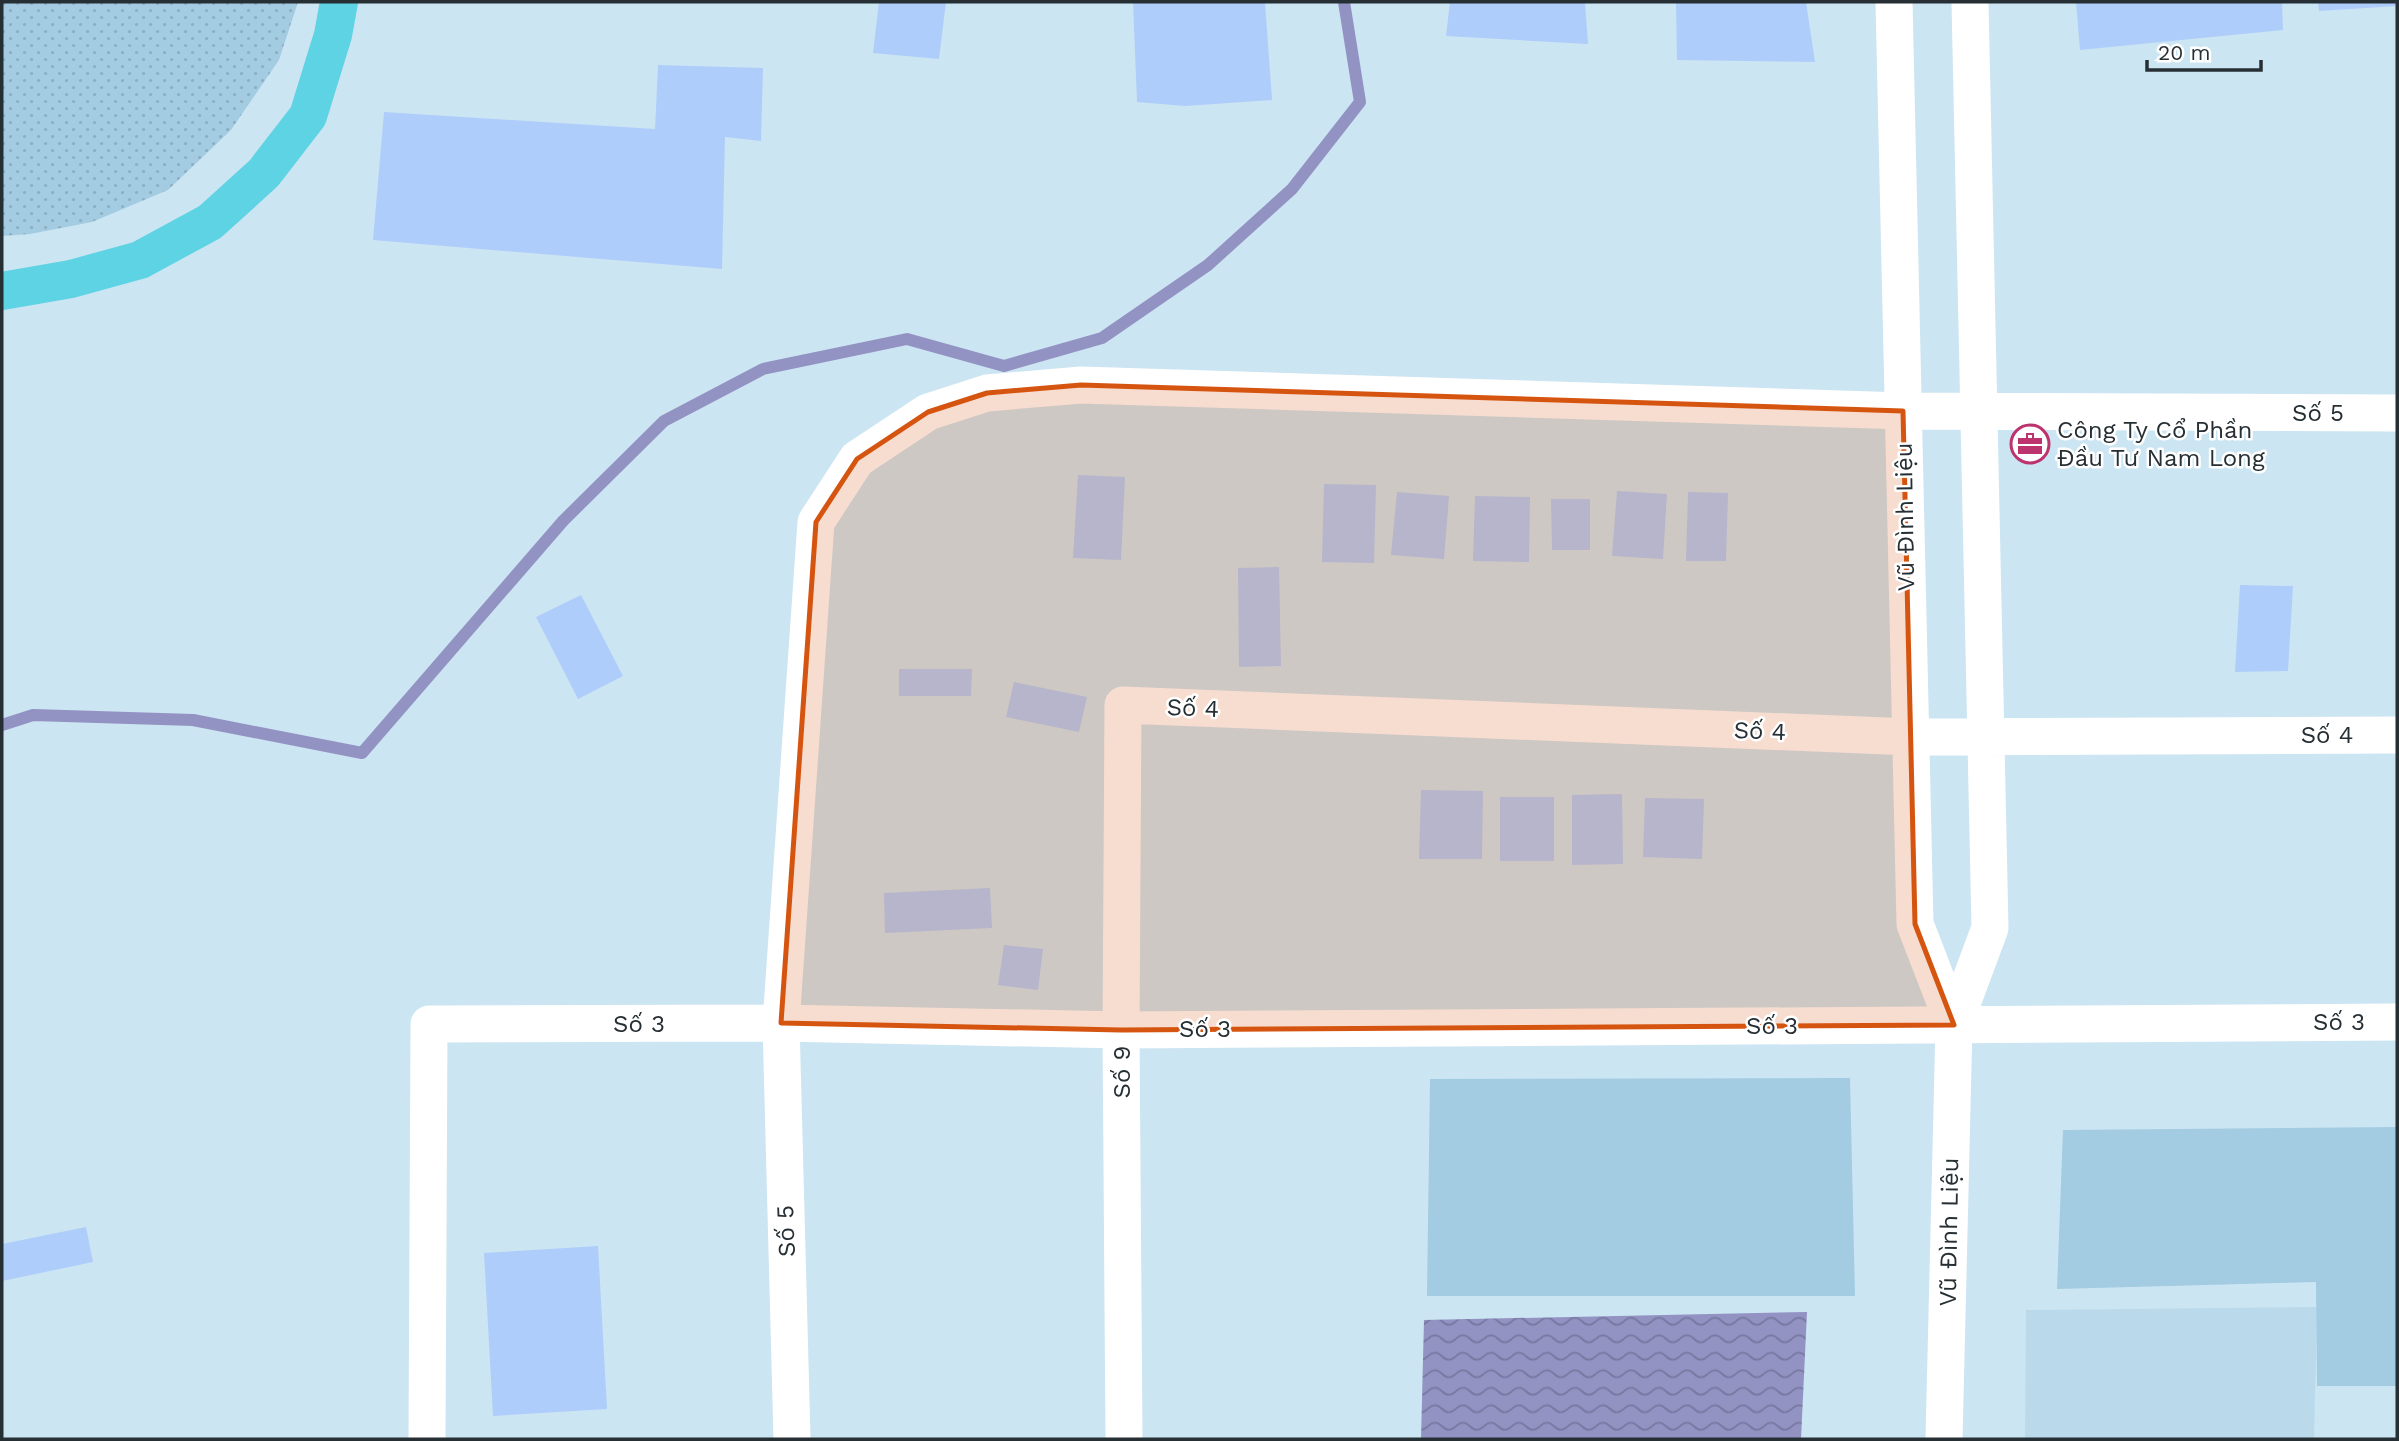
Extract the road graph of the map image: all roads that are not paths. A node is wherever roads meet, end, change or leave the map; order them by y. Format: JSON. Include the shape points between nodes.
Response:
{"nodes":[{"id":1,"x":339,"y":2,"type":"edge"},
{"id":2,"x":1894,"y":2,"type":"edge"},
{"id":3,"x":1970,"y":2,"type":"edge"},
{"id":4,"x":2,"y":291,"type":"edge"},
{"id":5,"x":1903,"y":411,"type":"junction"},
{"id":6,"x":1979,"y":411,"type":"junction"},
{"id":7,"x":2397,"y":413,"type":"edge"},
{"id":8,"x":1123,"y":705,"type":"joint"},
{"id":9,"x":2397,"y":735,"type":"edge"},
{"id":10,"x":1911,"y":737,"type":"junction"},
{"id":11,"x":1986,"y":737,"type":"junction"},
{"id":12,"x":2397,"y":1022,"type":"edge"},
{"id":13,"x":780,"y":1023,"type":"junction"},
{"id":14,"x":1954,"y":1025,"type":"junction"},
{"id":15,"x":1121,"y":1030,"type":"junction"},
{"id":16,"x":427,"y":1439,"type":"edge"},
{"id":17,"x":792,"y":1439,"type":"edge"},
{"id":18,"x":1124,"y":1439,"type":"edge"},
{"id":19,"x":1944,"y":1439,"type":"edge"}],
"edges":[{"from":1,"to":4,"type":"highway","via":[[334,35],[308,116],[264,173],[210,222],[140,260]]},
{"from":2,"to":5,"type":"street","name":"Vũ Đình Liệu"},
{"from":3,"to":6,"type":"street","name":"Vũ Đình Liệu"},
{"from":5,"to":6,"type":"street","name":"Số 5"},
{"from":5,"to":10,"type":"street","name":"Vũ Đình Liệu"},
{"from":5,"to":13,"type":"street","name":"Số 5","via":[[1080,385],[987,393],[928,412],[857,460],[816,522]]},
{"from":6,"to":7,"type":"street","name":"Số 5"},
{"from":6,"to":11,"type":"street","name":"Vũ Đình Liệu"},
{"from":8,"to":10,"type":"street","name":"Số 4"},
{"from":8,"to":15,"type":"street","name":"Số 9"},
{"from":9,"to":11,"type":"street","name":"Số 4"},
{"from":10,"to":11,"type":"street","name":"Số 4"},
{"from":10,"to":14,"type":"street","name":"Vũ Đình Liệu","via":[[1915,924]]},
{"from":11,"to":14,"type":"street","name":"Vũ Đình Liệu","via":[[1990,928]]},
{"from":12,"to":14,"type":"street","name":"Số 3"},
{"from":13,"to":15,"type":"street","name":"Số 3"},
{"from":13,"to":16,"type":"street","name":"Số 3","via":[[429,1024]]},
{"from":13,"to":17,"type":"street","name":"Số 5"},
{"from":14,"to":15,"type":"street","name":"Số 3"},
{"from":14,"to":19,"type":"street","name":"Vũ Đình Liệu"},
{"from":15,"to":18,"type":"street","name":"Số 9"}]}
